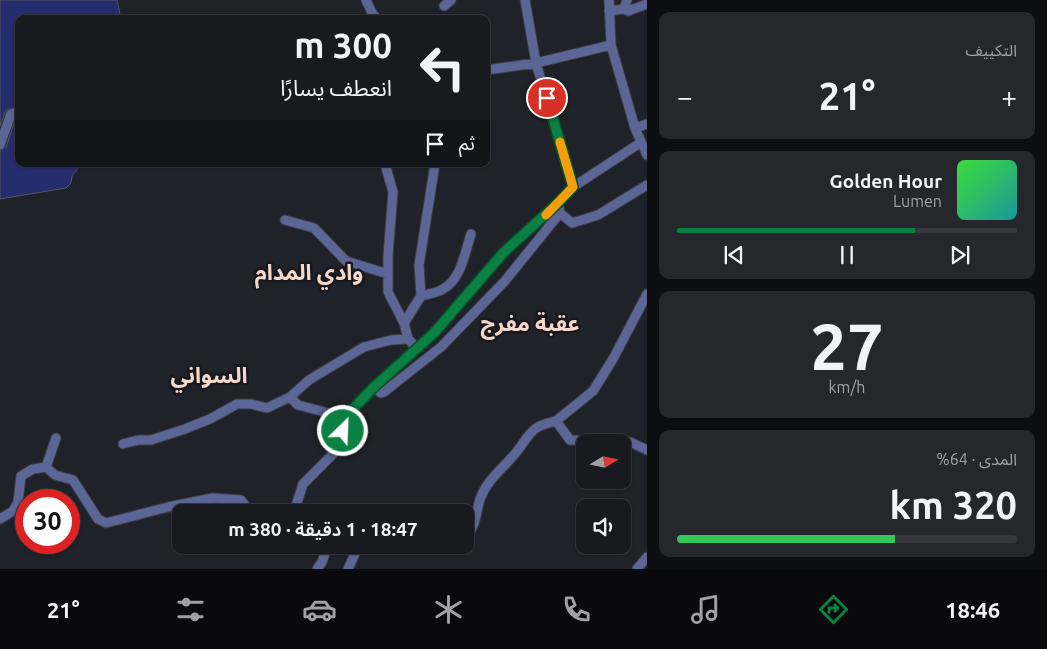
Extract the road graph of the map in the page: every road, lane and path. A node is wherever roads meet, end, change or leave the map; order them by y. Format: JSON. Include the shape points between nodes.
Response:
{"nodes":[{"id":1,"x":366,"y":0,"type":"edge"},
{"id":2,"x":451,"y":0,"type":"edge"},
{"id":3,"x":525,"y":0,"type":"edge"},
{"id":4,"x":609,"y":0,"type":"edge"},
{"id":5,"x":626,"y":4,"type":"edge"},
{"id":6,"x":647,"y":4,"type":"edge"},
{"id":7,"x":444,"y":6,"type":"dead end"},
{"id":8,"x":609,"y":11,"type":"junction"},
{"id":9,"x":374,"y":15,"type":"edge"},
{"id":10,"x":611,"y":45,"type":"junction"},
{"id":11,"x":536,"y":63,"type":"junction"},
{"id":12,"x":490,"y":69,"type":"edge"},
{"id":13,"x":15,"y":113,"type":"edge"},
{"id":14,"x":647,"y":124,"type":"edge"},
{"id":15,"x":635,"y":128,"type":"junction"},
{"id":16,"x":640,"y":143,"type":"junction"},
{"id":17,"x":0,"y":145,"type":"edge"},
{"id":18,"x":647,"y":155,"type":"edge"},
{"id":19,"x":386,"y":167,"type":"edge"},
{"id":20,"x":435,"y":167,"type":"edge"},
{"id":21,"x":647,"y":185,"type":"edge"},
{"id":22,"x":573,"y":187,"type":"junction"},
{"id":23,"x":558,"y":203,"type":"junction"},
{"id":24,"x":560,"y":213,"type":"junction"},
{"id":25,"x":285,"y":220,"type":"dead end"},
{"id":26,"x":471,"y":234,"type":"dead end"},
{"id":27,"x":388,"y":274,"type":"junction"},
{"id":28,"x":647,"y":294,"type":"edge"},
{"id":29,"x":421,"y":296,"type":"junction"},
{"id":30,"x":404,"y":323,"type":"junction"},
{"id":31,"x":408,"y":339,"type":"junction"},
{"id":32,"x":417,"y":348,"type":"junction"},
{"id":33,"x":374,"y":387,"type":"junction"},
{"id":34,"x":290,"y":397,"type":"junction"},
{"id":35,"x":347,"y":415,"type":"junction"},
{"id":36,"x":556,"y":422,"type":"junction"},
{"id":37,"x":56,"y":438,"type":"dead end"},
{"id":38,"x":123,"y":444,"type":"dead end"},
{"id":39,"x":647,"y":450,"type":"edge"},
{"id":40,"x":46,"y":466,"type":"junction"},
{"id":41,"x":179,"y":504,"type":"edge"},
{"id":42,"x":244,"y":504,"type":"edge"},
{"id":43,"x":297,"y":504,"type":"edge"},
{"id":44,"x":172,"y":505,"type":"edge"},
{"id":45,"x":0,"y":519,"type":"edge"},
{"id":46,"x":474,"y":525,"type":"edge"},
{"id":47,"x":325,"y":554,"type":"edge"},
{"id":48,"x":355,"y":554,"type":"edge"},
{"id":49,"x":647,"y":557,"type":"edge"},
{"id":50,"x":317,"y":569,"type":"edge"},
{"id":51,"x":348,"y":569,"type":"edge"},
{"id":52,"x":636,"y":569,"type":"edge"}],
"edges":[{"from":1,"to":9,"type":"street"},
{"from":2,"to":7,"type":"street"},
{"from":3,"to":11,"type":"street"},
{"from":4,"to":8,"type":"street"},
{"from":5,"to":6,"type":"street","via":[[628,11]]},
{"from":5,"to":8,"type":"street"},
{"from":8,"to":10,"type":"street"},
{"from":10,"to":11,"type":"street"},
{"from":10,"to":15,"type":"street"},
{"from":11,"to":12,"type":"street"},
{"from":11,"to":22,"type":"street"},
{"from":13,"to":17,"type":"street","via":[[11,114]]},
{"from":14,"to":15,"type":"street"},
{"from":15,"to":16,"type":"street"},
{"from":16,"to":18,"type":"street"},
{"from":16,"to":22,"type":"street"},
{"from":19,"to":27,"type":"street","via":[[393,192]]},
{"from":20,"to":29,"type":"street","via":[[419,265]]},
{"from":21,"to":24,"type":"street","via":[[598,215],[572,223]]},
{"from":22,"to":23,"type":"street"},
{"from":23,"to":24,"type":"street"},
{"from":23,"to":32,"type":"street","via":[[504,252],[434,333]]},
{"from":24,"to":33,"type":"street","via":[[504,282],[441,346],[384,392]]},
{"from":25,"to":27,"type":"street","via":[[314,228],[346,261]]},
{"from":26,"to":29,"type":"street","via":[[453,282],[443,290]]},
{"from":27,"to":30,"type":"street","via":[[388,292]]},
{"from":28,"to":36,"type":"street","via":[[594,391]]},
{"from":29,"to":30,"type":"street"},
{"from":30,"to":31,"type":"street"},
{"from":31,"to":32,"type":"street"},
{"from":31,"to":34,"type":"street","via":[[364,348],[309,380]]},
{"from":32,"to":33,"type":"street"},
{"from":33,"to":35,"type":"street"},
{"from":34,"to":35,"type":"street","via":[[298,405]]},
{"from":34,"to":38,"type":"street","via":[[267,408],[237,404],[185,429],[151,440]]},
{"from":35,"to":43,"type":"street","via":[[336,451],[303,484]]},
{"from":36,"to":39,"type":"street","via":[[570,440],[630,442]]},
{"from":36,"to":46,"type":"street","via":[[544,423],[534,430],[514,456],[497,471],[480,499]]},
{"from":37,"to":40,"type":"street"},
{"from":40,"to":44,"type":"street","via":[[55,475],[73,480],[98,519],[106,523]]},
{"from":40,"to":45,"type":"street","via":[[22,476],[18,502],[13,511]]},
{"from":41,"to":42,"type":"street","via":[[213,498],[241,500]]},
{"from":47,"to":50,"type":"street"},
{"from":48,"to":51,"type":"street"},
{"from":49,"to":52,"type":"street"}]}
